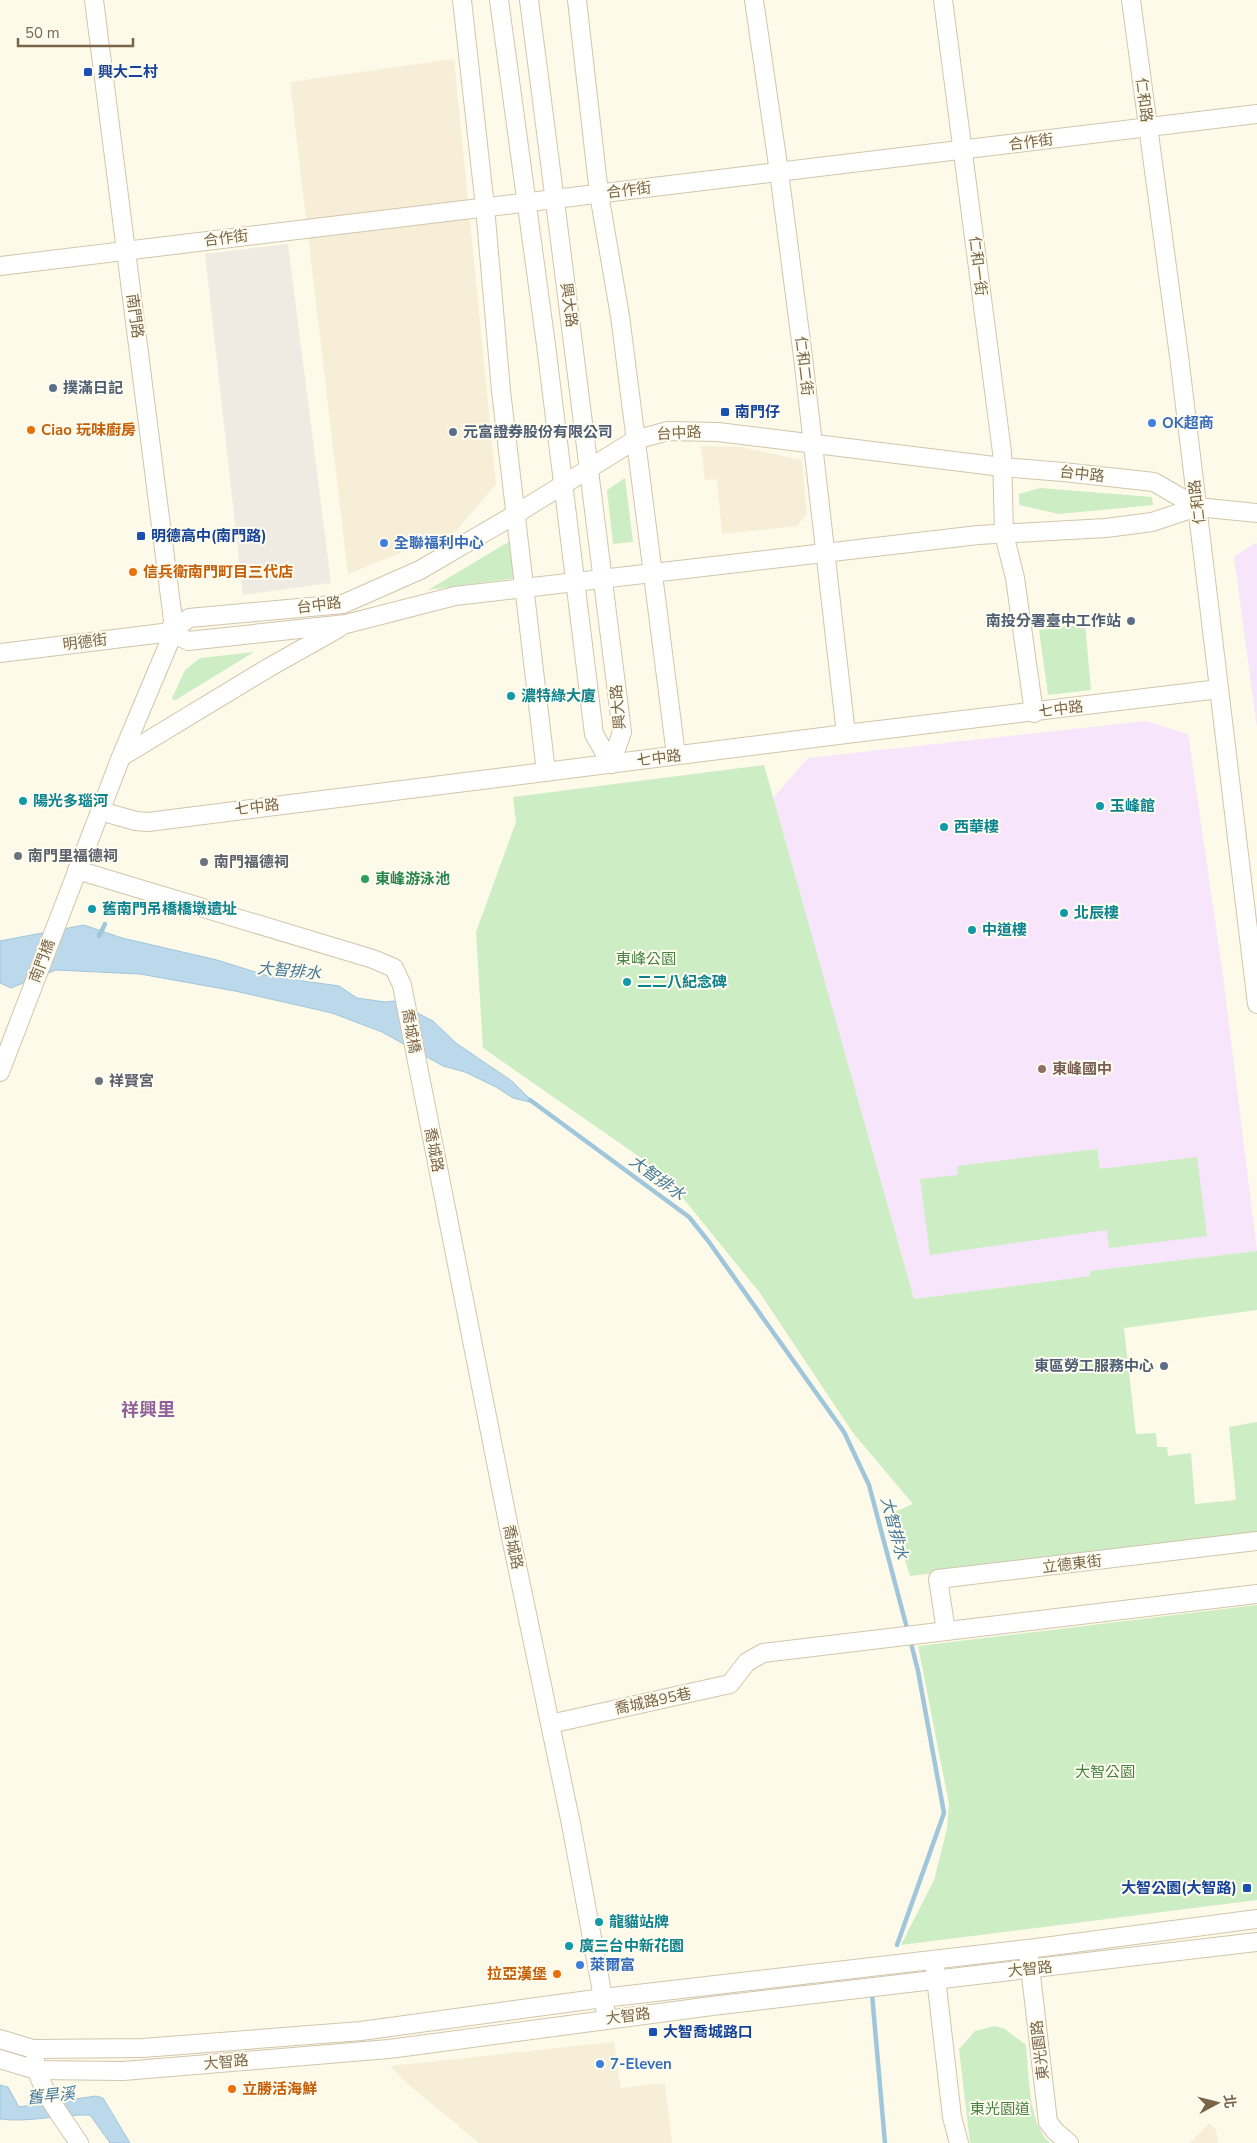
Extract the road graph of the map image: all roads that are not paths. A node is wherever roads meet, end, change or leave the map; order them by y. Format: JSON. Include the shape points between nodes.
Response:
{"nodes":[{"id":1,"x":94,"y":0,"type":"edge"},
{"id":2,"x":462,"y":0,"type":"edge"},
{"id":3,"x":499,"y":0,"type":"edge"},
{"id":4,"x":529,"y":0,"type":"edge"},
{"id":5,"x":577,"y":0,"type":"edge"},
{"id":6,"x":754,"y":0,"type":"edge"},
{"id":7,"x":943,"y":0,"type":"edge"},
{"id":8,"x":1132,"y":0,"type":"edge"},
{"id":9,"x":1257,"y":114,"type":"edge"},
{"id":10,"x":1147,"y":128,"type":"junction"},
{"id":11,"x":963,"y":150,"type":"junction"},
{"id":12,"x":779,"y":172,"type":"junction"},
{"id":13,"x":600,"y":194,"type":"junction"},
{"id":14,"x":554,"y":199,"type":"junction"},
{"id":15,"x":525,"y":202,"type":"junction"},
{"id":16,"x":485,"y":208,"type":"junction"},
{"id":17,"x":126,"y":250,"type":"junction"},
{"id":18,"x":0,"y":266,"type":"edge"},
{"id":19,"x":635,"y":440,"type":"junction"},
{"id":20,"x":813,"y":444,"type":"junction"},
{"id":21,"x":1002,"y":467,"type":"junction"},
{"id":22,"x":588,"y":469,"type":"junction"},
{"id":23,"x":563,"y":485,"type":"junction"},
{"id":24,"x":1197,"y":507,"type":"junction"},
{"id":25,"x":516,"y":514,"type":"junction"},
{"id":26,"x":1257,"y":514,"type":"edge"},
{"id":27,"x":1004,"y":534,"type":"junction"},
{"id":28,"x":826,"y":552,"type":"junction"},
{"id":29,"x":652,"y":573,"type":"junction"},
{"id":30,"x":602,"y":579,"type":"junction"},
{"id":31,"x":575,"y":582,"type":"junction"},
{"id":32,"x":524,"y":588,"type":"junction"},
{"id":33,"x":346,"y":624,"type":"junction"},
{"id":34,"x":171,"y":632,"type":"junction"},
{"id":35,"x":0,"y":653,"type":"edge"},
{"id":36,"x":1219,"y":689,"type":"junction"},
{"id":37,"x":1034,"y":713,"type":"junction"},
{"id":38,"x":846,"y":734,"type":"junction"},
{"id":39,"x":676,"y":755,"type":"junction"},
{"id":40,"x":121,"y":757,"type":"junction"},
{"id":41,"x":611,"y":764,"type":"junction"},
{"id":42,"x":546,"y":772,"type":"junction"},
{"id":43,"x":100,"y":811,"type":"junction"},
{"id":44,"x":74,"y":878,"type":"junction"},
{"id":45,"x":1257,"y":1004,"type":"edge"},
{"id":46,"x":0,"y":1072,"type":"edge"},
{"id":47,"x":419,"y":1076,"type":"joint"},
{"id":48,"x":1257,"y":1541,"type":"edge"},
{"id":49,"x":1257,"y":1594,"type":"edge"},
{"id":50,"x":946,"y":1631,"type":"junction"},
{"id":51,"x":550,"y":1724,"type":"junction"},
{"id":52,"x":1257,"y":1919,"type":"edge"},
{"id":53,"x":1257,"y":1942,"type":"edge"},
{"id":54,"x":1028,"y":1948,"type":"junction"},
{"id":55,"x":934,"y":1958,"type":"junction"},
{"id":56,"x":1030,"y":1968,"type":"junction"},
{"id":57,"x":936,"y":1981,"type":"junction"},
{"id":58,"x":603,"y":1998,"type":"junction"},
{"id":59,"x":607,"y":2019,"type":"junction"},
{"id":60,"x":0,"y":2039,"type":"edge"},
{"id":61,"x":33,"y":2049,"type":"junction"},
{"id":62,"x":0,"y":2059,"type":"edge"},
{"id":63,"x":36,"y":2070,"type":"junction"},
{"id":64,"x":79,"y":2143,"type":"edge"},
{"id":65,"x":960,"y":2143,"type":"edge"},
{"id":66,"x":1069,"y":2143,"type":"edge"}],
"edges":[{"from":1,"to":17,"type":"street","name":"南門路"},
{"from":2,"to":16,"type":"street"},
{"from":3,"to":15,"type":"street","name":"興大路"},
{"from":4,"to":14,"type":"street","name":"興大路"},
{"from":5,"to":13,"type":"street"},
{"from":6,"to":12,"type":"street","name":"仁和二街"},
{"from":7,"to":11,"type":"street","name":"仁和一街"},
{"from":8,"to":10,"type":"street","name":"仁和路"},
{"from":9,"to":10,"type":"street","name":"合作街"},
{"from":10,"to":11,"type":"street","name":"合作街"},
{"from":10,"to":24,"type":"street","name":"仁和路"},
{"from":11,"to":12,"type":"street","name":"合作街"},
{"from":11,"to":21,"type":"street","name":"仁和一街"},
{"from":12,"to":13,"type":"street","name":"合作街"},
{"from":12,"to":20,"type":"street","name":"仁和二街"},
{"from":13,"to":14,"type":"street","name":"合作街"},
{"from":13,"to":19,"type":"street","via":[[620,316]]},
{"from":14,"to":15,"type":"street","name":"合作街"},
{"from":14,"to":22,"type":"street","name":"興大路"},
{"from":15,"to":16,"type":"street","name":"合作街"},
{"from":15,"to":23,"type":"street","name":"興大路"},
{"from":16,"to":17,"type":"street","name":"合作街"},
{"from":16,"to":25,"type":"street"},
{"from":17,"to":18,"type":"street","name":"合作街"},
{"from":17,"to":34,"type":"street","name":"南門路","via":[[173,620]]},
{"from":19,"to":20,"type":"street","name":"台中路","via":[[679,430]]},
{"from":19,"to":22,"type":"street","name":"台中路"},
{"from":19,"to":29,"type":"street"},
{"from":20,"to":21,"type":"street","name":"台中路"},
{"from":20,"to":28,"type":"street","name":"仁和二街"},
{"from":21,"to":24,"type":"street","name":"台中路","via":[[1154,482]]},
{"from":21,"to":27,"type":"street","name":"仁和一街"},
{"from":22,"to":23,"type":"street","name":"台中路"},
{"from":22,"to":30,"type":"street","name":"興大路"},
{"from":23,"to":25,"type":"street","name":"台中路"},
{"from":23,"to":31,"type":"street","name":"興大路"},
{"from":24,"to":26,"type":"street","name":"台中路"},
{"from":24,"to":27,"type":"street","name":"台中路","via":[[1143,523]]},
{"from":24,"to":36,"type":"street","name":"仁和路"},
{"from":25,"to":32,"type":"street"},
{"from":25,"to":34,"type":"street","name":"台中路","via":[[420,570],[343,604],[189,618]]},
{"from":27,"to":28,"type":"street","name":"台中路"},
{"from":27,"to":37,"type":"street","name":"仁和一街","via":[[1015,578]]},
{"from":28,"to":29,"type":"street","name":"台中路"},
{"from":28,"to":38,"type":"street","name":"仁和二街"},
{"from":29,"to":30,"type":"street","name":"台中路"},
{"from":29,"to":39,"type":"street"},
{"from":30,"to":31,"type":"street","name":"台中路"},
{"from":30,"to":41,"type":"street","name":"興大路","via":[[622,732]]},
{"from":31,"to":32,"type":"street","name":"台中路"},
{"from":31,"to":41,"type":"street","name":"興大路","via":[[594,734]]},
{"from":32,"to":33,"type":"street","name":"台中路","via":[[455,596]]},
{"from":32,"to":42,"type":"street"},
{"from":33,"to":34,"type":"street","name":"台中路","via":[[188,641]]},
{"from":33,"to":40,"type":"street","name":"台中路"},
{"from":34,"to":35,"type":"street","name":"明德街"},
{"from":34,"to":40,"type":"street"},
{"from":36,"to":37,"type":"street","name":"七中路"},
{"from":36,"to":45,"type":"street","name":"仁和路"},
{"from":37,"to":38,"type":"street","name":"七中路"},
{"from":38,"to":39,"type":"street","name":"七中路"},
{"from":39,"to":41,"type":"street","name":"七中路"},
{"from":40,"to":43,"type":"street"},
{"from":41,"to":42,"type":"street","name":"七中路"},
{"from":42,"to":43,"type":"street","name":"七中路","via":[[148,822]]},
{"from":43,"to":44,"type":"street"},
{"from":44,"to":46,"type":"street","name":"南門橋"},
{"from":44,"to":47,"type":"street","name":"喬城橋","via":[[374,958],[394,968],[402,985]]},
{"from":47,"to":51,"type":"street","name":"喬城路"},
{"from":48,"to":50,"type":"street","name":"立德東街","via":[[938,1579]]},
{"from":49,"to":50,"type":"street"},
{"from":50,"to":51,"type":"street","name":"喬城路95巷","via":[[763,1653],[747,1662],[730,1684]]},
{"from":51,"to":58,"type":"street","name":"喬城路"},
{"from":52,"to":54,"type":"street","name":"大智路"},
{"from":53,"to":56,"type":"street","name":"大智路"},
{"from":54,"to":55,"type":"street","name":"大智路"},
{"from":54,"to":56,"type":"street","name":"東光園路"},
{"from":55,"to":57,"type":"street"},
{"from":55,"to":58,"type":"street","name":"大智路"},
{"from":56,"to":57,"type":"street","name":"大智路"},
{"from":56,"to":66,"type":"street","name":"東光園路","via":[[1048,2122]]},
{"from":57,"to":59,"type":"street","name":"大智路"},
{"from":57,"to":65,"type":"street","via":[[952,2117]]},
{"from":58,"to":59,"type":"street","name":"喬城路"},
{"from":58,"to":61,"type":"street","name":"大智路","via":[[361,2031],[143,2048]]},
{"from":59,"to":63,"type":"street","name":"大智路","via":[[389,2049],[123,2071]]},
{"from":60,"to":61,"type":"street","name":"大智路"},
{"from":61,"to":63,"type":"street"},
{"from":62,"to":63,"type":"street","name":"大智路"},
{"from":63,"to":64,"type":"street"}]}
